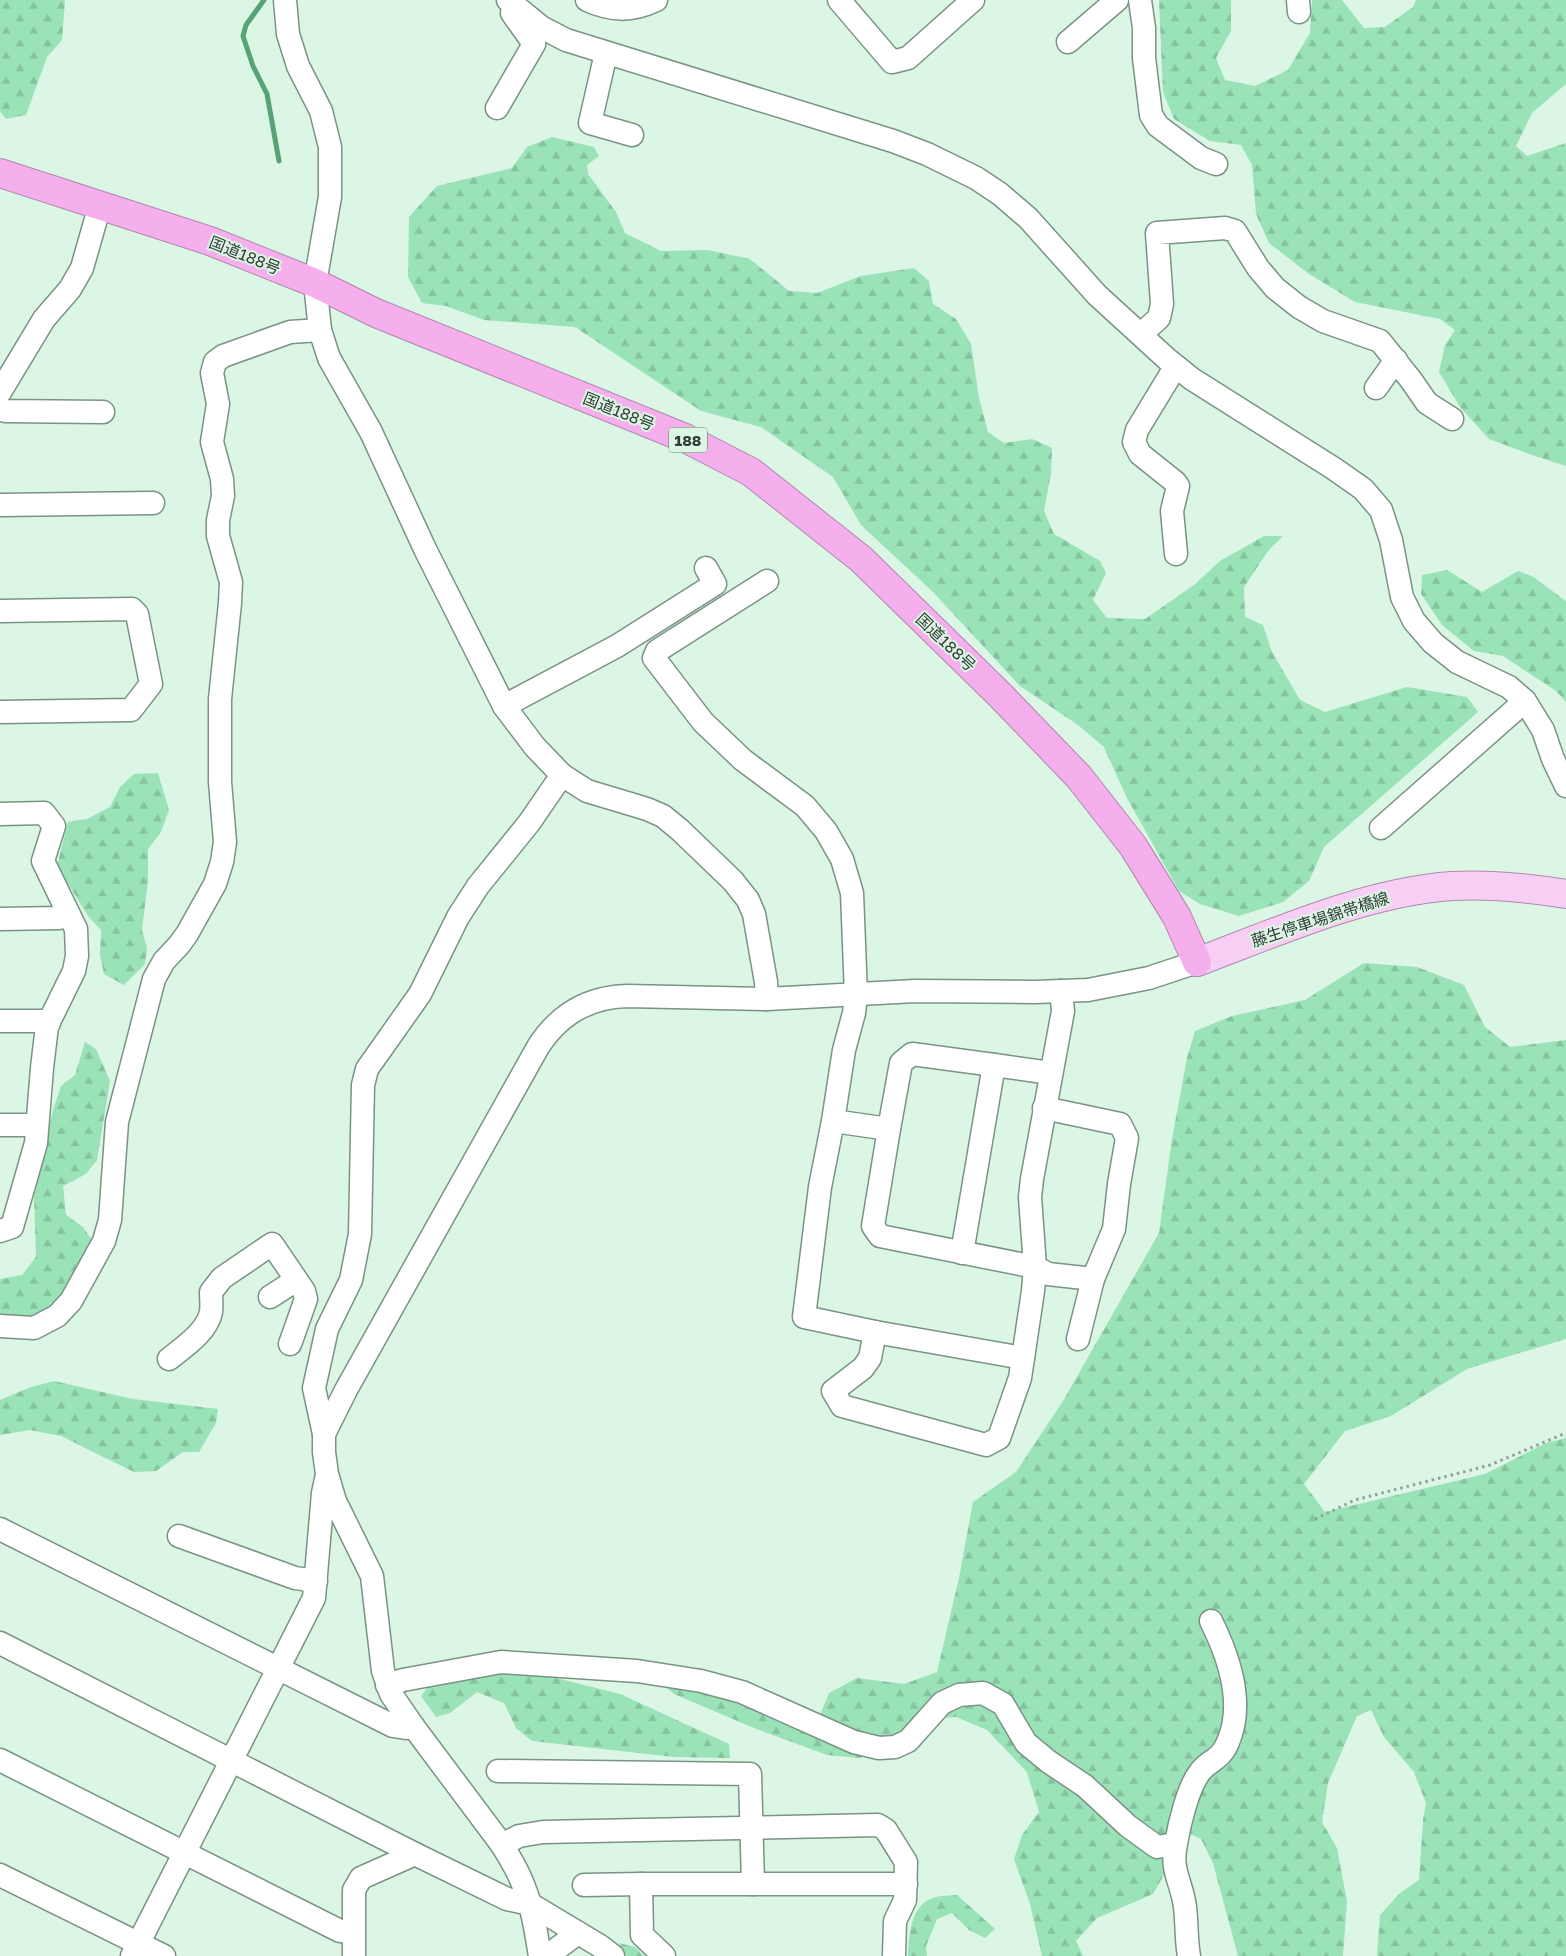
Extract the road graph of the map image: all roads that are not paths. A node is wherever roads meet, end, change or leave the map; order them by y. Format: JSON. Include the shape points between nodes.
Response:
{"nodes":[{"id":1,"x":285,"y":0,"type":"edge"},
{"id":2,"x":587,"y":0,"type":"edge"},
{"id":3,"x":656,"y":0,"type":"edge"},
{"id":4,"x":839,"y":0,"type":"edge"},
{"id":5,"x":973,"y":0,"type":"edge"},
{"id":6,"x":1117,"y":0,"type":"edge"},
{"id":7,"x":1140,"y":0,"type":"edge"},
{"id":8,"x":508,"y":1,"type":"edge"},
{"id":9,"x":1068,"y":42,"type":"dead end"},
{"id":10,"x":606,"y":53,"type":"junction"},
{"id":11,"x":497,"y":108,"type":"dead end"},
{"id":12,"x":632,"y":135,"type":"dead end"},
{"id":13,"x":1216,"y":164,"type":"dead end"},
{"id":14,"x":0,"y":173,"type":"edge"},
{"id":15,"x":100,"y":205,"type":"junction"},
{"id":16,"x":315,"y":283,"type":"junction"},
{"id":17,"x":320,"y":330,"type":"junction"},
{"id":18,"x":1141,"y":334,"type":"junction"},
{"id":19,"x":1396,"y":360,"type":"junction"},
{"id":20,"x":1178,"y":368,"type":"junction"},
{"id":21,"x":1376,"y":388,"type":"dead end"},
{"id":22,"x":0,"y":392,"type":"edge"},
{"id":23,"x":0,"y":410,"type":"edge"},
{"id":24,"x":103,"y":412,"type":"dead end"},
{"id":25,"x":1452,"y":419,"type":"dead end"},
{"id":26,"x":153,"y":503,"type":"dead end"},
{"id":27,"x":0,"y":506,"type":"edge"},
{"id":28,"x":1176,"y":554,"type":"dead end"},
{"id":29,"x":706,"y":568,"type":"dead end"},
{"id":30,"x":767,"y":581,"type":"dead end"},
{"id":31,"x":0,"y":611,"type":"edge"},
{"id":32,"x":1525,"y":701,"type":"junction"},
{"id":33,"x":504,"y":706,"type":"junction"},
{"id":34,"x":0,"y":712,"type":"edge"},
{"id":35,"x":562,"y":775,"type":"junction"},
{"id":36,"x":1566,"y":786,"type":"edge"},
{"id":37,"x":0,"y":814,"type":"edge"},
{"id":38,"x":1381,"y":828,"type":"dead end"},
{"id":39,"x":1566,"y":894,"type":"edge"},
{"id":40,"x":68,"y":914,"type":"junction"},
{"id":41,"x":0,"y":919,"type":"edge"},
{"id":42,"x":1197,"y":962,"type":"junction"},
{"id":43,"x":1061,"y":991,"type":"junction"},
{"id":44,"x":856,"y":995,"type":"junction"},
{"id":45,"x":767,"y":999,"type":"junction"},
{"id":46,"x":0,"y":1021,"type":"edge"},
{"id":47,"x":49,"y":1023,"type":"junction"},
{"id":48,"x":994,"y":1065,"type":"junction"},
{"id":49,"x":1051,"y":1073,"type":"junction"},
{"id":50,"x":1044,"y":1108,"type":"junction"},
{"id":51,"x":833,"y":1121,"type":"junction"},
{"id":52,"x":0,"y":1125,"type":"edge"},
{"id":53,"x":37,"y":1125,"type":"junction"},
{"id":54,"x":889,"y":1129,"type":"junction"},
{"id":55,"x":0,"y":1231,"type":"edge"},
{"id":56,"x":962,"y":1253,"type":"junction"},
{"id":57,"x":1035,"y":1267,"type":"junction"},
{"id":58,"x":1093,"y":1279,"type":"junction"},
{"id":59,"x":301,"y":1289,"type":"junction"},
{"id":60,"x":344,"y":1296,"type":"junction"},
{"id":61,"x":270,"y":1297,"type":"dead end"},
{"id":62,"x":0,"y":1326,"type":"edge"},
{"id":63,"x":875,"y":1332,"type":"junction"},
{"id":64,"x":1078,"y":1339,"type":"dead end"},
{"id":65,"x":290,"y":1344,"type":"dead end"},
{"id":66,"x":1023,"y":1358,"type":"junction"},
{"id":67,"x":168,"y":1359,"type":"dead end"},
{"id":68,"x":324,"y":1434,"type":"junction"},
{"id":69,"x":327,"y":1474,"type":"junction"},
{"id":70,"x":0,"y":1529,"type":"edge"},
{"id":71,"x":179,"y":1536,"type":"dead end"},
{"id":72,"x":316,"y":1581,"type":"junction"},
{"id":73,"x":1211,"y":1621,"type":"dead end"},
{"id":74,"x":0,"y":1643,"type":"edge"},
{"id":75,"x":277,"y":1668,"type":"junction"},
{"id":76,"x":387,"y":1685,"type":"junction"},
{"id":77,"x":413,"y":1726,"type":"junction"},
{"id":78,"x":0,"y":1760,"type":"edge"},
{"id":79,"x":231,"y":1761,"type":"junction"},
{"id":80,"x":498,"y":1771,"type":"dead end"},
{"id":81,"x":752,"y":1828,"type":"junction"},
{"id":82,"x":1175,"y":1844,"type":"junction"},
{"id":83,"x":502,"y":1845,"type":"junction"},
{"id":84,"x":185,"y":1852,"type":"junction"},
{"id":85,"x":415,"y":1854,"type":"junction"},
{"id":86,"x":0,"y":1875,"type":"edge"},
{"id":87,"x":641,"y":1884,"type":"junction"},
{"id":88,"x":753,"y":1884,"type":"junction"},
{"id":89,"x":906,"y":1884,"type":"junction"},
{"id":90,"x":584,"y":1885,"type":"dead end"},
{"id":91,"x":530,"y":1904,"type":"junction"},
{"id":92,"x":354,"y":1933,"type":"junction"},
{"id":93,"x":578,"y":1933,"type":"junction"},
{"id":94,"x":135,"y":1950,"type":"edge"},
{"id":95,"x":164,"y":1956,"type":"edge"},
{"id":96,"x":354,"y":1956,"type":"edge"},
{"id":97,"x":540,"y":1956,"type":"edge"},
{"id":98,"x":547,"y":1956,"type":"edge"},
{"id":99,"x":613,"y":1956,"type":"edge"},
{"id":100,"x":664,"y":1956,"type":"edge"},
{"id":101,"x":894,"y":1956,"type":"edge"},
{"id":102,"x":1189,"y":1956,"type":"edge"}],
"edges":[{"from":1,"to":16,"type":"street","via":[[288,34],[298,66],[321,111],[330,147],[330,197]]},
{"from":2,"to":3,"type":"street","via":[[603,8],[628,9]]},
{"from":4,"to":5,"type":"street","via":[[892,62],[908,58]]},
{"from":6,"to":9,"type":"street"},
{"from":7,"to":13,"type":"street","via":[[1151,115],[1158,126],[1201,158]]},
{"from":8,"to":10,"type":"street","via":[[541,27],[566,40]]},
{"from":8,"to":11,"type":"street","via":[[507,7],[534,44]]},
{"from":10,"to":12,"type":"street","via":[[590,123]]},
{"from":10,"to":18,"type":"street","via":[[893,141],[976,178],[1028,218],[1097,295]]},
{"from":14,"to":15,"type":"highway","name":"国道188号","number":"188"},
{"from":15,"to":16,"type":"highway","name":"国道188号","number":"188","via":[[210,241]]},
{"from":15,"to":22,"type":"street","via":[[82,268],[70,289],[44,319]]},
{"from":16,"to":17,"type":"street"},
{"from":16,"to":42,"type":"highway","name":"国道188号","number":"188","via":[[376,313],[685,438],[751,472],[803,512],[861,559],[1079,777],[1133,846],[1177,917]]},
{"from":17,"to":33,"type":"street","via":[[329,358],[372,432],[425,549]]},
{"from":17,"to":62,"type":"street","via":[[290,332],[223,356],[215,362],[212,373],[218,404],[212,442],[223,496],[218,536],[231,582],[220,698],[220,782],[225,842],[222,862],[215,884],[187,934],[164,961],[154,979],[117,1122],[110,1220],[104,1241],[71,1301],[57,1316],[34,1328]]},
{"from":18,"to":19,"type":"street","via":[[1159,318],[1162,304],[1157,233],[1225,228],[1235,231],[1274,288],[1323,321],[1380,341]]},
{"from":18,"to":20,"type":"street"},
{"from":19,"to":21,"type":"street"},
{"from":19,"to":25,"type":"street","via":[[1427,403]]},
{"from":20,"to":28,"type":"street","via":[[1137,430],[1134,442],[1140,454],[1178,486],[1172,511]]},
{"from":20,"to":32,"type":"street","via":[[1363,490],[1381,510],[1391,540],[1402,597],[1414,621],[1433,643],[1457,662],[1509,687]]},
{"from":23,"to":24,"type":"street"},
{"from":26,"to":27,"type":"street"},
{"from":29,"to":33,"type":"street","via":[[715,584],[618,646]]},
{"from":30,"to":44,"type":"street","via":[[656,651],[654,658],[703,722],[743,760],[805,806],[830,838],[842,859],[852,893]]},
{"from":31,"to":34,"type":"street","via":[[132,609],[137,614],[151,684],[131,710]]},
{"from":32,"to":36,"type":"street","via":[[1543,730]]},
{"from":32,"to":38,"type":"street"},
{"from":33,"to":35,"type":"street","via":[[535,747]]},
{"from":35,"to":45,"type":"street","via":[[587,792],[663,816],[733,881],[754,914]]},
{"from":35,"to":60,"type":"street","via":[[529,823],[478,886],[458,917],[420,994],[367,1069],[363,1085],[360,1234],[351,1280]]},
{"from":37,"to":40,"type":"street","via":[[44,813],[54,826],[43,861]]},
{"from":39,"to":42,"type":"main road","name":"藤生停車場錦帯橋線","via":[[1504,886],[1452,886],[1394,895],[1349,906]]},
{"from":40,"to":41,"type":"street","via":[[59,918]]},
{"from":40,"to":47,"type":"street","via":[[76,929],[77,956],[74,971]]},
{"from":42,"to":43,"type":"street","via":[[1140,980],[1088,990]]},
{"from":43,"to":44,"type":"street","via":[[915,991]]},
{"from":43,"to":49,"type":"street","via":[[1063,1011]]},
{"from":44,"to":45,"type":"street"},
{"from":44,"to":51,"type":"street"},
{"from":45,"to":68,"type":"street","via":[[612,996],[583,1005],[557,1022],[538,1047]]},
{"from":46,"to":47,"type":"street"},
{"from":47,"to":53,"type":"street"},
{"from":48,"to":49,"type":"street"},
{"from":48,"to":54,"type":"street","via":[[912,1054],[901,1063]]},
{"from":48,"to":56,"type":"street"},
{"from":49,"to":50,"type":"street"},
{"from":50,"to":57,"type":"street","via":[[1030,1197]]},
{"from":50,"to":58,"type":"street","via":[[1120,1124],[1127,1138],[1114,1229]]},
{"from":51,"to":54,"type":"street"},
{"from":51,"to":63,"type":"street","via":[[820,1187],[804,1317]]},
{"from":52,"to":53,"type":"street"},
{"from":53,"to":55,"type":"street","via":[[36,1143],[12,1227]]},
{"from":54,"to":56,"type":"street","via":[[873,1226],[880,1236]]},
{"from":56,"to":57,"type":"street"},
{"from":57,"to":58,"type":"street","via":[[1048,1274]]},
{"from":57,"to":66,"type":"street"},
{"from":58,"to":64,"type":"street"},
{"from":59,"to":60,"type":"street"},
{"from":59,"to":61,"type":"street"},
{"from":59,"to":65,"type":"street"},
{"from":59,"to":67,"type":"street","via":[[272,1244],[222,1278],[211,1292],[211,1313],[202,1330]]},
{"from":60,"to":68,"type":"street","via":[[327,1329],[314,1388]]},
{"from":63,"to":66,"type":"street"},
{"from":63,"to":66,"type":"street","via":[[870,1358],[863,1368],[833,1391],[842,1406],[986,1445],[998,1438],[1020,1378]]},
{"from":68,"to":69,"type":"street"},
{"from":69,"to":72,"type":"street"},
{"from":69,"to":76,"type":"street","via":[[335,1501],[372,1576]]},
{"from":70,"to":75,"type":"street"},
{"from":71,"to":72,"type":"street","via":[[295,1578]]},
{"from":72,"to":75,"type":"street","via":[[314,1598]]},
{"from":73,"to":82,"type":"street","via":[[1221,1640],[1234,1688],[1235,1713],[1228,1742],[1218,1758],[1201,1771],[1192,1786]]},
{"from":74,"to":79,"type":"street"},
{"from":75,"to":77,"type":"street","via":[[393,1726]]},
{"from":75,"to":79,"type":"street"},
{"from":76,"to":77,"type":"street"},
{"from":76,"to":82,"type":"street","via":[[501,1662],[638,1671],[700,1680],[742,1692],[854,1742],[879,1748],[895,1747],[908,1741],[942,1703],[959,1694],[983,1693],[1003,1704],[1026,1743],[1085,1786],[1128,1826],[1157,1847]]},
{"from":77,"to":83,"type":"street"},
{"from":78,"to":84,"type":"street"},
{"from":79,"to":84,"type":"street"},
{"from":79,"to":85,"type":"street"},
{"from":80,"to":81,"type":"street","via":[[750,1774]]},
{"from":81,"to":83,"type":"street","via":[[543,1832],[519,1836]]},
{"from":81,"to":88,"type":"street"},
{"from":81,"to":89,"type":"street","via":[[878,1826],[886,1830],[906,1862]]},
{"from":82,"to":102,"type":"street","via":[[1175,1874],[1183,1895]]},
{"from":83,"to":91,"type":"street","via":[[524,1885]]},
{"from":84,"to":92,"type":"street","via":[[340,1930]]},
{"from":84,"to":94,"type":"street"},
{"from":85,"to":91,"type":"street","via":[[507,1899]]},
{"from":85,"to":92,"type":"street","via":[[361,1878],[354,1890]]},
{"from":86,"to":94,"type":"street"},
{"from":87,"to":88,"type":"street"},
{"from":87,"to":90,"type":"street"},
{"from":87,"to":100,"type":"street","via":[[642,1934]]},
{"from":88,"to":89,"type":"street"},
{"from":89,"to":101,"type":"street","via":[[905,1900],[895,1921]]},
{"from":91,"to":93,"type":"street"},
{"from":91,"to":97,"type":"street"},
{"from":92,"to":96,"type":"street"},
{"from":93,"to":98,"type":"street"},
{"from":93,"to":99,"type":"street"},
{"from":94,"to":95,"type":"street"}]}
